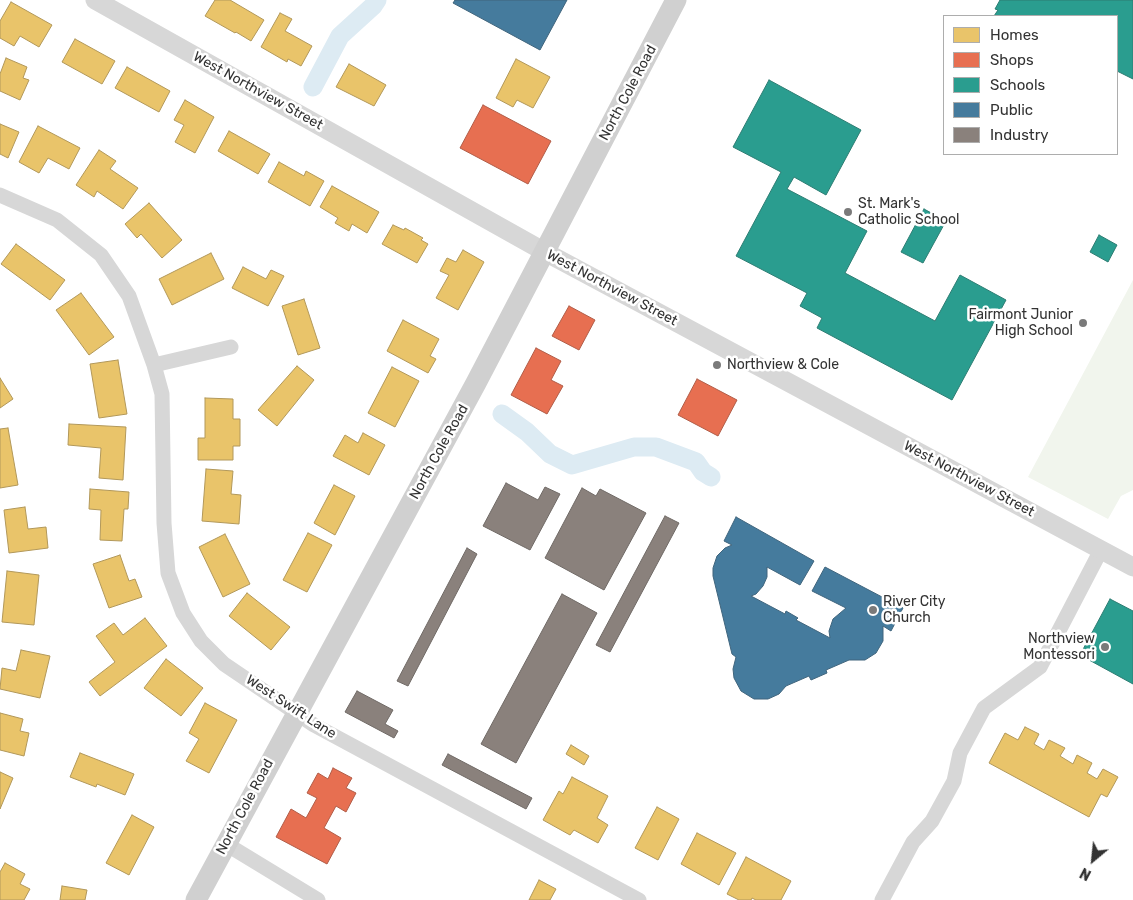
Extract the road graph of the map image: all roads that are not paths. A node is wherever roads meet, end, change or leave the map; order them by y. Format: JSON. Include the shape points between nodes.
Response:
{"nodes":[{"id":1,"x":95,"y":0,"type":"edge"},
{"id":2,"x":676,"y":0,"type":"edge"},
{"id":3,"x":0,"y":195,"type":"edge"},
{"id":4,"x":545,"y":252,"type":"junction"},
{"id":5,"x":231,"y":347,"type":"dead end"},
{"id":6,"x":154,"y":365,"type":"junction"},
{"id":7,"x":1101,"y":550,"type":"junction"},
{"id":8,"x":1133,"y":567,"type":"edge"},
{"id":9,"x":296,"y":713,"type":"junction"},
{"id":10,"x":226,"y":844,"type":"junction"},
{"id":11,"x":196,"y":900,"type":"edge"},
{"id":12,"x":318,"y":900,"type":"edge"},
{"id":13,"x":639,"y":900,"type":"edge"},
{"id":14,"x":882,"y":900,"type":"edge"}],
"edges":[{"from":1,"to":4,"type":"street","name":"West Northview Street"},
{"from":2,"to":4,"type":"main road","name":"North Cole Road"},
{"from":3,"to":6,"type":"street","name":"West Swift Lane","via":[[57,220],[101,255],[129,296]]},
{"from":4,"to":7,"type":"street","name":"West Northview Street"},
{"from":4,"to":9,"type":"main road","name":"North Cole Road"},
{"from":5,"to":6,"type":"street"},
{"from":6,"to":9,"type":"street","name":"West Swift Lane","via":[[162,394],[168,573],[183,612],[201,641],[224,664]]},
{"from":7,"to":8,"type":"street","name":"West Northview Street"},
{"from":7,"to":14,"type":"street","via":[[1040,667],[984,708],[960,753],[954,781],[932,821],[913,842]]},
{"from":9,"to":10,"type":"main road","name":"North Cole Road"},
{"from":9,"to":13,"type":"street","name":"West Swift Lane"},
{"from":10,"to":11,"type":"main road","name":"North Cole Road"},
{"from":10,"to":12,"type":"street"}]}
